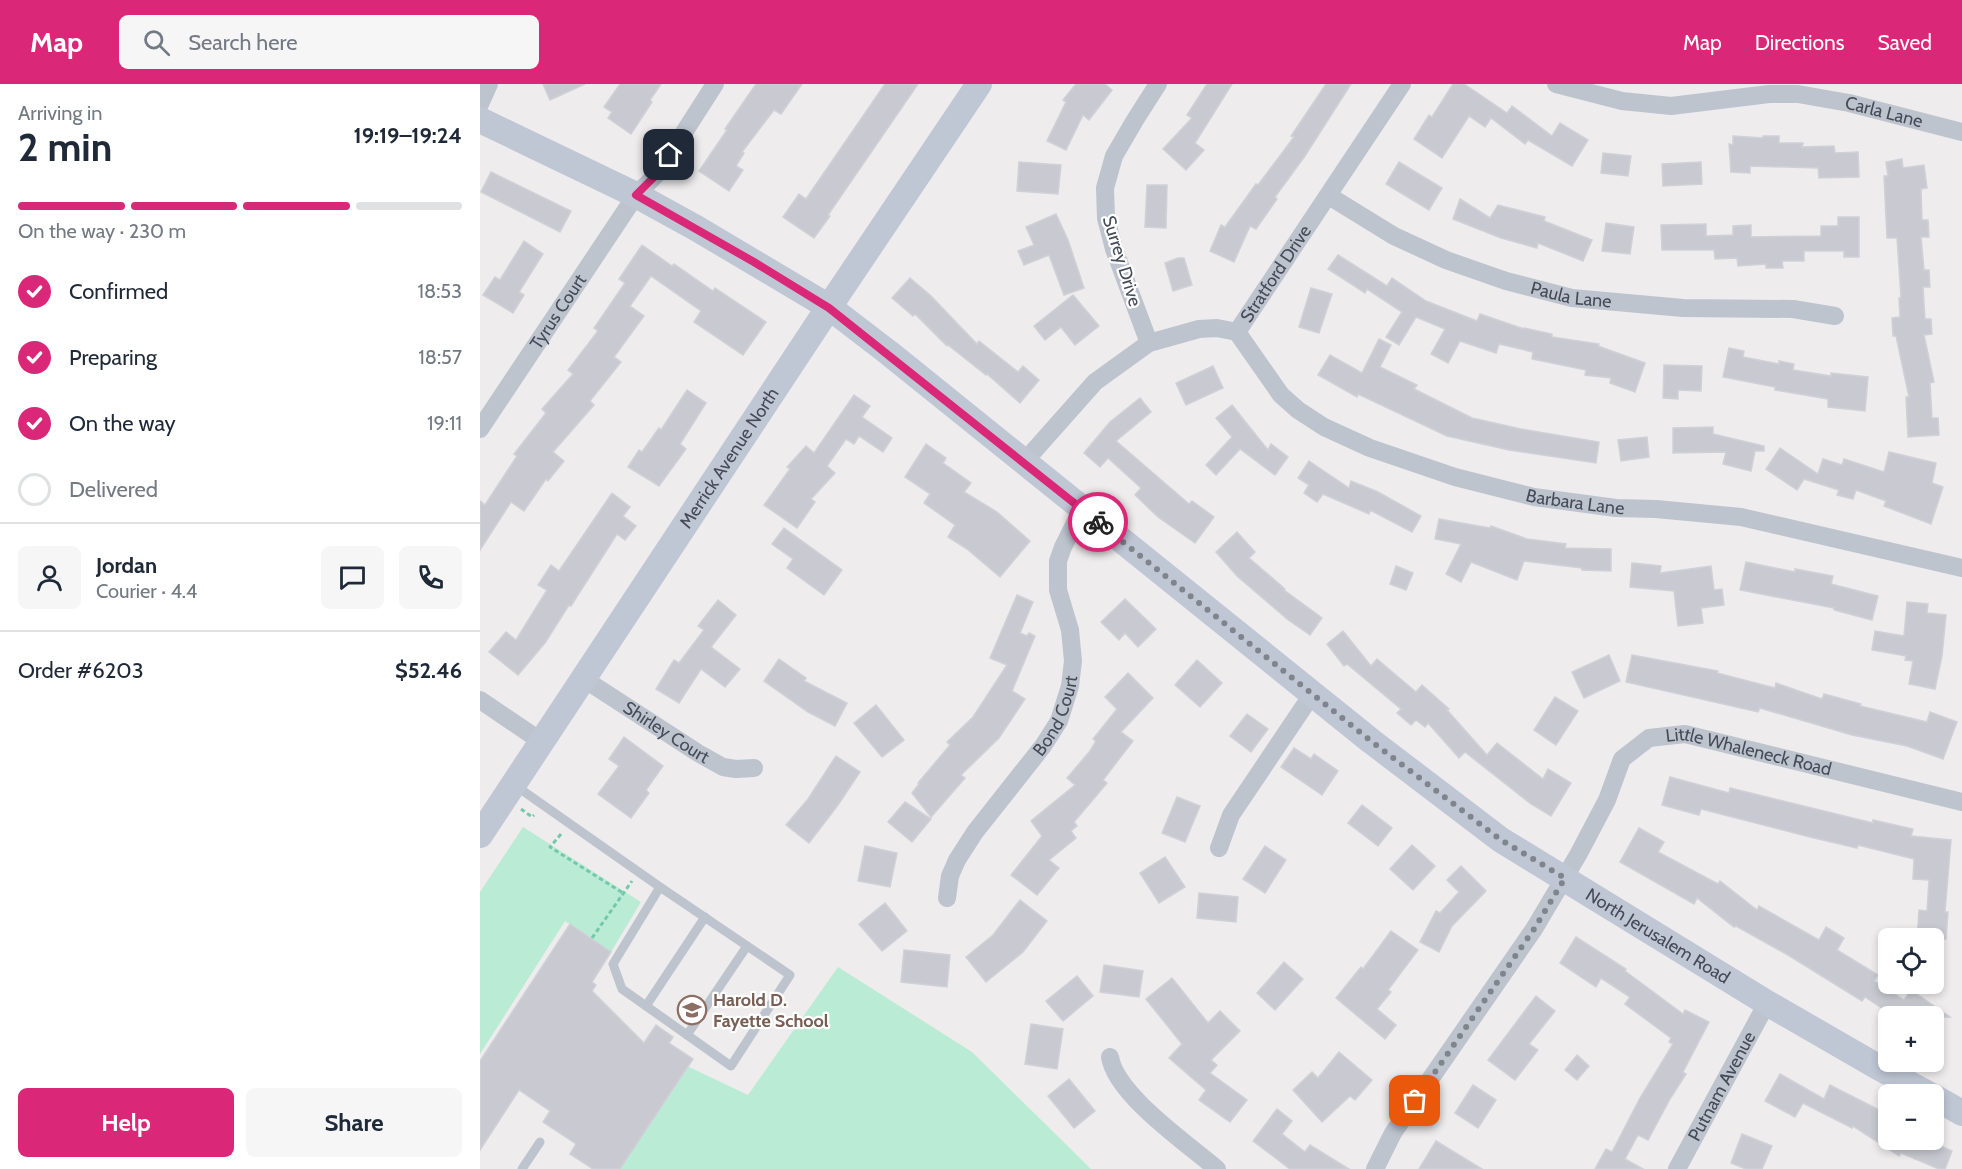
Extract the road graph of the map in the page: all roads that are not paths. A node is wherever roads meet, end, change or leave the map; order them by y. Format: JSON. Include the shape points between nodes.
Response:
{"nodes":[{"id":1,"x":489,"y":84,"type":"edge"},
{"id":2,"x":716,"y":84,"type":"edge"},
{"id":3,"x":980,"y":84,"type":"edge"},
{"id":4,"x":1158,"y":84,"type":"edge"},
{"id":5,"x":1402,"y":84,"type":"edge"},
{"id":6,"x":1556,"y":84,"type":"edge"},
{"id":7,"x":480,"y":104,"type":"edge"},
{"id":8,"x":480,"y":120,"type":"edge"},
{"id":9,"x":1962,"y":132,"type":"edge"},
{"id":10,"x":636,"y":195,"type":"junction"},
{"id":11,"x":1329,"y":196,"type":"junction"},
{"id":12,"x":829,"y":308,"type":"junction"},
{"id":13,"x":1835,"y":316,"type":"dead end"},
{"id":14,"x":1238,"y":332,"type":"junction"},
{"id":15,"x":1149,"y":343,"type":"junction"},
{"id":16,"x":480,"y":429,"type":"edge"},
{"id":17,"x":1024,"y":462,"type":"junction"},
{"id":18,"x":1082,"y":509,"type":"junction"},
{"id":19,"x":1962,"y":568,"type":"edge"},
{"id":20,"x":584,"y":679,"type":"junction"},
{"id":21,"x":1313,"y":693,"type":"junction"},
{"id":22,"x":480,"y":700,"type":"edge"},
{"id":23,"x":542,"y":742,"type":"junction"},
{"id":24,"x":754,"y":768,"type":"dead end"},
{"id":25,"x":509,"y":791,"type":"junction"},
{"id":26,"x":1962,"y":802,"type":"edge"},
{"id":27,"x":480,"y":836,"type":"edge"},
{"id":28,"x":1219,"y":848,"type":"dead end"},
{"id":29,"x":1565,"y":878,"type":"junction"},
{"id":30,"x":660,"y":887,"type":"junction"},
{"id":31,"x":946,"y":898,"type":"dead end"},
{"id":32,"x":705,"y":917,"type":"junction"},
{"id":33,"x":747,"y":946,"type":"junction"},
{"id":34,"x":1767,"y":1003,"type":"junction"},
{"id":35,"x":646,"y":1006,"type":"junction"},
{"id":36,"x":687,"y":1035,"type":"junction"},
{"id":37,"x":1110,"y":1057,"type":"dead end"},
{"id":38,"x":1910,"y":1084,"type":"edge"},
{"id":39,"x":1944,"y":1103,"type":"edge"},
{"id":40,"x":1962,"y":1113,"type":"edge"},
{"id":41,"x":540,"y":1142,"type":"dead end"},
{"id":42,"x":522,"y":1169,"type":"edge"},
{"id":43,"x":1218,"y":1169,"type":"edge"},
{"id":44,"x":1375,"y":1169,"type":"edge"},
{"id":45,"x":1677,"y":1169,"type":"edge"}],
"edges":[{"from":1,"to":7,"type":"street"},
{"from":2,"to":10,"type":"street","name":"Tyrus Court","via":[[658,173]]},
{"from":3,"to":12,"type":"main road","name":"Merrick Avenue North"},
{"from":4,"to":15,"type":"street","name":"Surrey Drive","via":[[1114,156],[1106,188],[1106,218],[1114,249]]},
{"from":5,"to":11,"type":"street","name":"Stratford Drive"},
{"from":6,"to":9,"type":"street","name":"Carla Lane","via":[[1622,101],[1671,106],[1798,94]]},
{"from":8,"to":10,"type":"main road","name":"North Jerusalem Road"},
{"from":10,"to":12,"type":"main road","name":"North Jerusalem Road"},
{"from":10,"to":16,"type":"street","name":"Tyrus Court"},
{"from":11,"to":13,"type":"street","name":"Paula Lane","via":[[1394,236],[1446,260],[1572,298],[1683,308],[1793,309]]},
{"from":11,"to":14,"type":"street","name":"Stratford Drive"},
{"from":12,"to":17,"type":"main road","name":"North Jerusalem Road"},
{"from":12,"to":20,"type":"main road","name":"Merrick Avenue North"},
{"from":14,"to":15,"type":"street","name":"Stratford Drive","via":[[1198,329]]},
{"from":14,"to":19,"type":"street","name":"Barbara Lane","via":[[1281,394],[1298,410],[1370,448],[1455,477],[1533,497],[1616,508],[1741,517]]},
{"from":15,"to":17,"type":"street","name":"Stratford Drive","via":[[1095,381]]},
{"from":17,"to":18,"type":"main road","name":"North Jerusalem Road"},
{"from":18,"to":21,"type":"main road","name":"North Jerusalem Road"},
{"from":18,"to":31,"type":"street","name":"Bond Court","via":[[1058,561],[1058,590],[1070,630],[1073,661],[1062,712],[1044,746],[957,860]]},
{"from":20,"to":23,"type":"main road","name":"Merrick Avenue North"},
{"from":20,"to":24,"type":"street","name":"Shirley Court","via":[[723,767]]},
{"from":21,"to":28,"type":"street","via":[[1231,815]]},
{"from":21,"to":29,"type":"main road","name":"North Jerusalem Road","via":[[1501,840]]},
{"from":22,"to":23,"type":"street"},
{"from":23,"to":25,"type":"main road","name":"Merrick Avenue North"},
{"from":25,"to":27,"type":"main road","name":"Merrick Avenue North"},
{"from":25,"to":30,"type":"lane"},
{"from":26,"to":29,"type":"street","name":"Little Whaleneck Road","via":[[1685,734],[1649,738],[1622,759],[1607,800]]},
{"from":29,"to":34,"type":"main road","name":"North Jerusalem Road"},
{"from":29,"to":44,"type":"street","name":"Little Whaleneck Road","via":[[1393,1133]]},
{"from":30,"to":32,"type":"lane"},
{"from":30,"to":35,"type":"lane","via":[[613,964],[622,989]]},
{"from":32,"to":33,"type":"lane"},
{"from":32,"to":35,"type":"lane"},
{"from":33,"to":36,"type":"lane"},
{"from":33,"to":36,"type":"lane","via":[[790,975],[730,1065]]},
{"from":34,"to":38,"type":"main road","name":"North Jerusalem Road"},
{"from":34,"to":45,"type":"street","name":"Putnam Avenue"},
{"from":35,"to":36,"type":"lane"},
{"from":37,"to":43,"type":"street","via":[[1120,1082],[1147,1110]]},
{"from":39,"to":40,"type":"main road","name":"North Jerusalem Road"},
{"from":41,"to":42,"type":"lane"}]}
